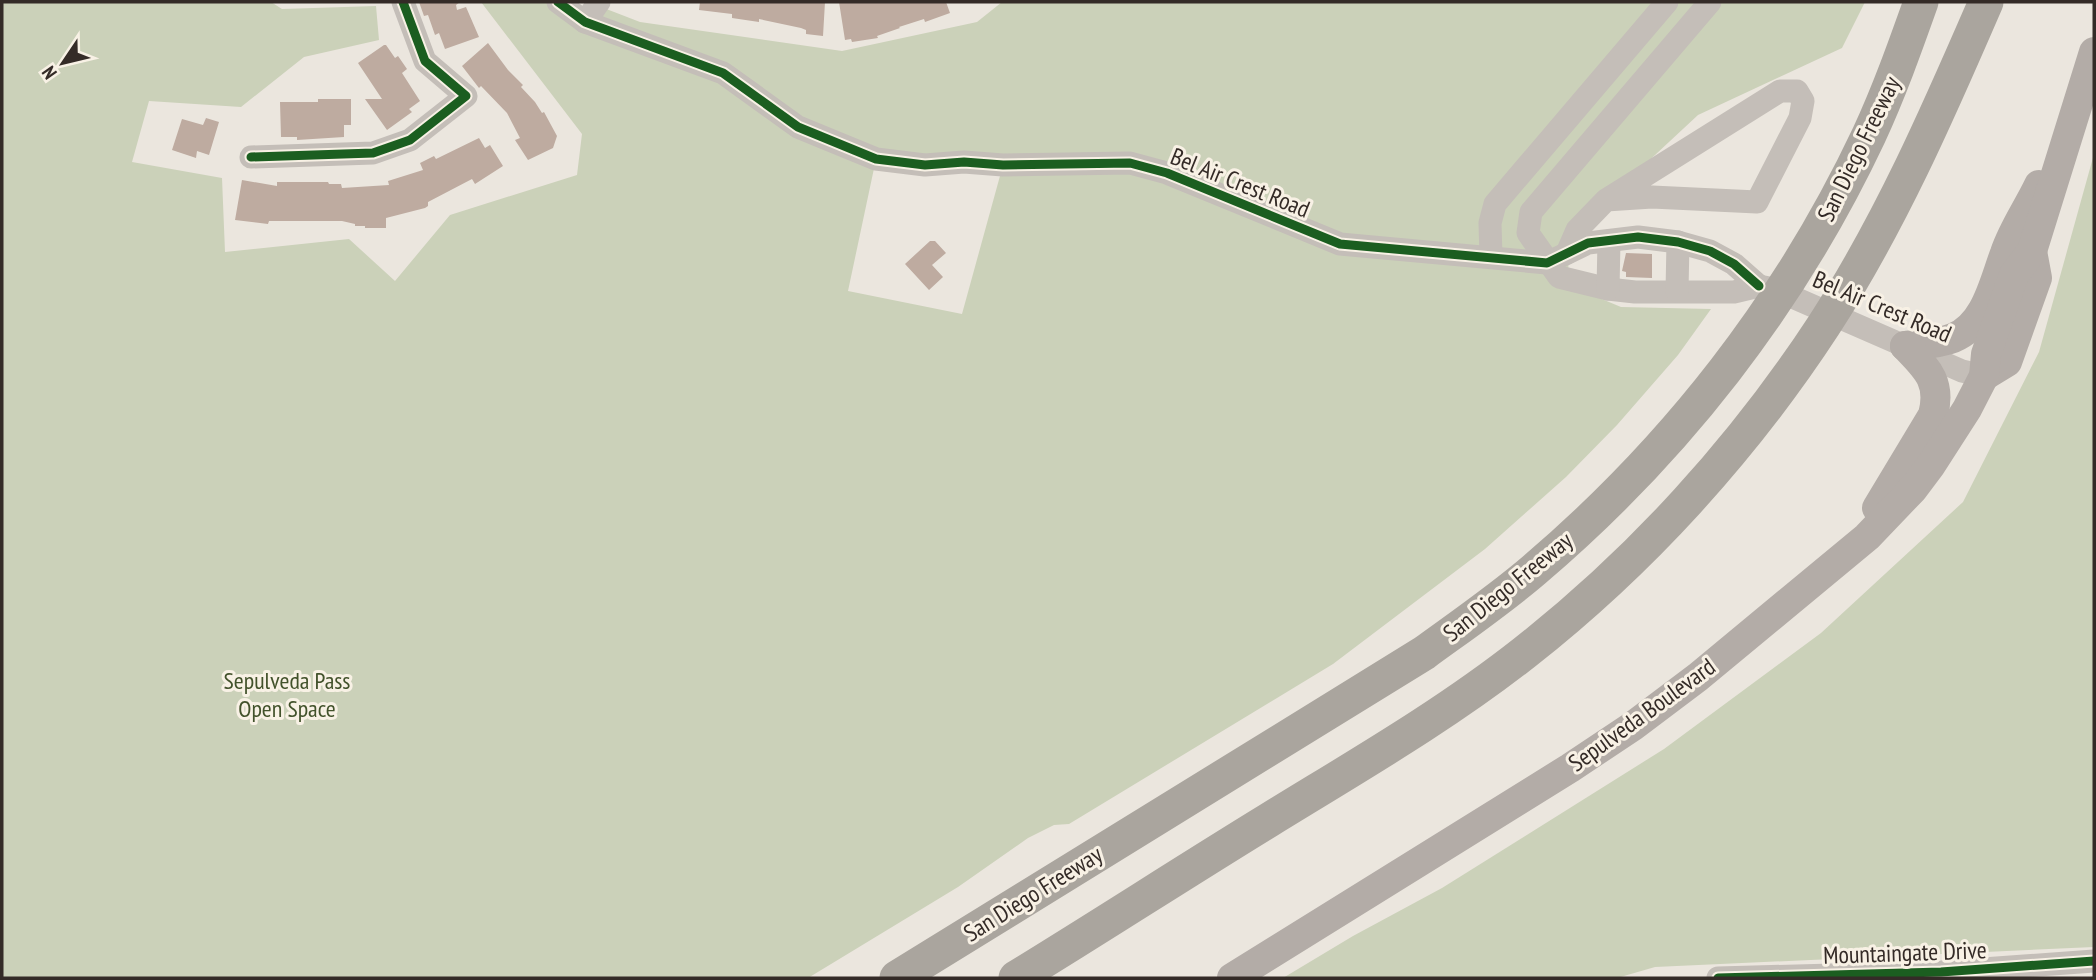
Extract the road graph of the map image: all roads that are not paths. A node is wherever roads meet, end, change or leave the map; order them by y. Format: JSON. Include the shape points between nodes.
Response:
{"nodes":[{"id":1,"x":402,"y":2,"type":"edge"},
{"id":2,"x":558,"y":2,"type":"edge"},
{"id":3,"x":599,"y":2,"type":"edge"},
{"id":4,"x":1667,"y":2,"type":"edge"},
{"id":5,"x":1710,"y":2,"type":"edge"},
{"id":6,"x":1921,"y":2,"type":"edge"},
{"id":7,"x":1966,"y":2,"type":"edge"},
{"id":8,"x":1986,"y":2,"type":"edge"},
{"id":9,"x":585,"y":22,"type":"junction"},
{"id":10,"x":2094,"y":52,"type":"edge"},
{"id":11,"x":2068,"y":133,"type":"junction"},
{"id":12,"x":251,"y":157,"type":"dead end"},
{"id":13,"x":1606,"y":200,"type":"junction"},
{"id":14,"x":1609,"y":241,"type":"junction"},
{"id":15,"x":1678,"y":242,"type":"junction"},
{"id":16,"x":1861,"y":250,"type":"junction"},
{"id":17,"x":1491,"y":257,"type":"junction"},
{"id":18,"x":1557,"y":258,"type":"junction"},
{"id":19,"x":1759,"y":286,"type":"junction"},
{"id":20,"x":1608,"y":289,"type":"junction"},
{"id":21,"x":1677,"y":291,"type":"junction"},
{"id":22,"x":1905,"y":346,"type":"junction"},
{"id":23,"x":1984,"y":376,"type":"junction"},
{"id":24,"x":1841,"y":559,"type":"junction"},
{"id":25,"x":2094,"y":961,"type":"edge"},
{"id":26,"x":897,"y":978,"type":"edge"},
{"id":27,"x":1016,"y":978,"type":"edge"},
{"id":28,"x":1232,"y":978,"type":"edge"},
{"id":29,"x":1718,"y":978,"type":"edge"}],
"edges":[{"from":1,"to":12,"type":"street","via":[[425,61],[466,96],[410,140],[373,153]]},
{"from":2,"to":9,"type":"street","name":"Bel Air Crest Road"},
{"from":3,"to":9,"type":"street"},
{"from":4,"to":17,"type":"street","via":[[1495,204],[1490,223]]},
{"from":5,"to":18,"type":"street","name":"Bel Air Crest Road","via":[[1531,212],[1528,233]]},
{"from":6,"to":26,"type":"highway","name":"San Diego Freeway","via":[[1869,135],[1819,231],[1738,354],[1631,481],[1533,571],[1413,660]]},
{"from":7,"to":16,"type":"highway"},
{"from":8,"to":16,"type":"highway","via":[[1916,161]]},
{"from":9,"to":17,"type":"street","name":"Bel Air Crest Road","via":[[723,73],[798,127],[876,159],[926,165],[1130,163],[1167,173],[1340,244]]},
{"from":10,"to":11,"type":"main road"},
{"from":11,"to":22,"type":"main road","via":[[2015,228],[1981,313],[1954,338]]},
{"from":11,"to":23,"type":"main road","name":"Sepulveda Boulevard","via":[[2032,251],[2014,275],[1986,355]]},
{"from":13,"to":13,"type":"street","via":[[1780,92],[1797,90],[1803,101],[1800,118],[1757,202],[1652,197]]},
{"from":13,"to":18,"type":"street"},
{"from":14,"to":15,"type":"street","name":"Bel Air Crest Road","via":[[1638,237]]},
{"from":14,"to":18,"type":"street","name":"Bel Air Crest Road","via":[[1588,243]]},
{"from":14,"to":20,"type":"street"},
{"from":15,"to":19,"type":"street","name":"Bel Air Crest Road","via":[[1722,257]]},
{"from":15,"to":21,"type":"street"},
{"from":16,"to":27,"type":"highway","via":[[1824,324],[1781,372],[1724,459],[1668,522],[1525,652],[1384,750]]},
{"from":17,"to":18,"type":"street","name":"Bel Air Crest Road"},
{"from":18,"to":20,"type":"street","name":"Bel Air Crest Road","via":[[1559,277]]},
{"from":19,"to":21,"type":"street","name":"Bel Air Crest Road","via":[[1734,292]]},
{"from":19,"to":22,"type":"street","name":"Bel Air Crest Road"},
{"from":20,"to":21,"type":"street","name":"Bel Air Crest Road"},
{"from":22,"to":23,"type":"street","name":"Bel Air Crest Road"},
{"from":22,"to":24,"type":"main road","via":[[1928,370],[1937,390],[1933,415]]},
{"from":23,"to":24,"type":"main road","name":"Sepulveda Boulevard","via":[[1949,439],[1913,489]]},
{"from":24,"to":28,"type":"main road","name":"Sepulveda Boulevard","via":[[1698,677],[1602,748]]},
{"from":25,"to":29,"type":"street","name":"Mountaingate Drive","via":[[1941,972]]}]}
